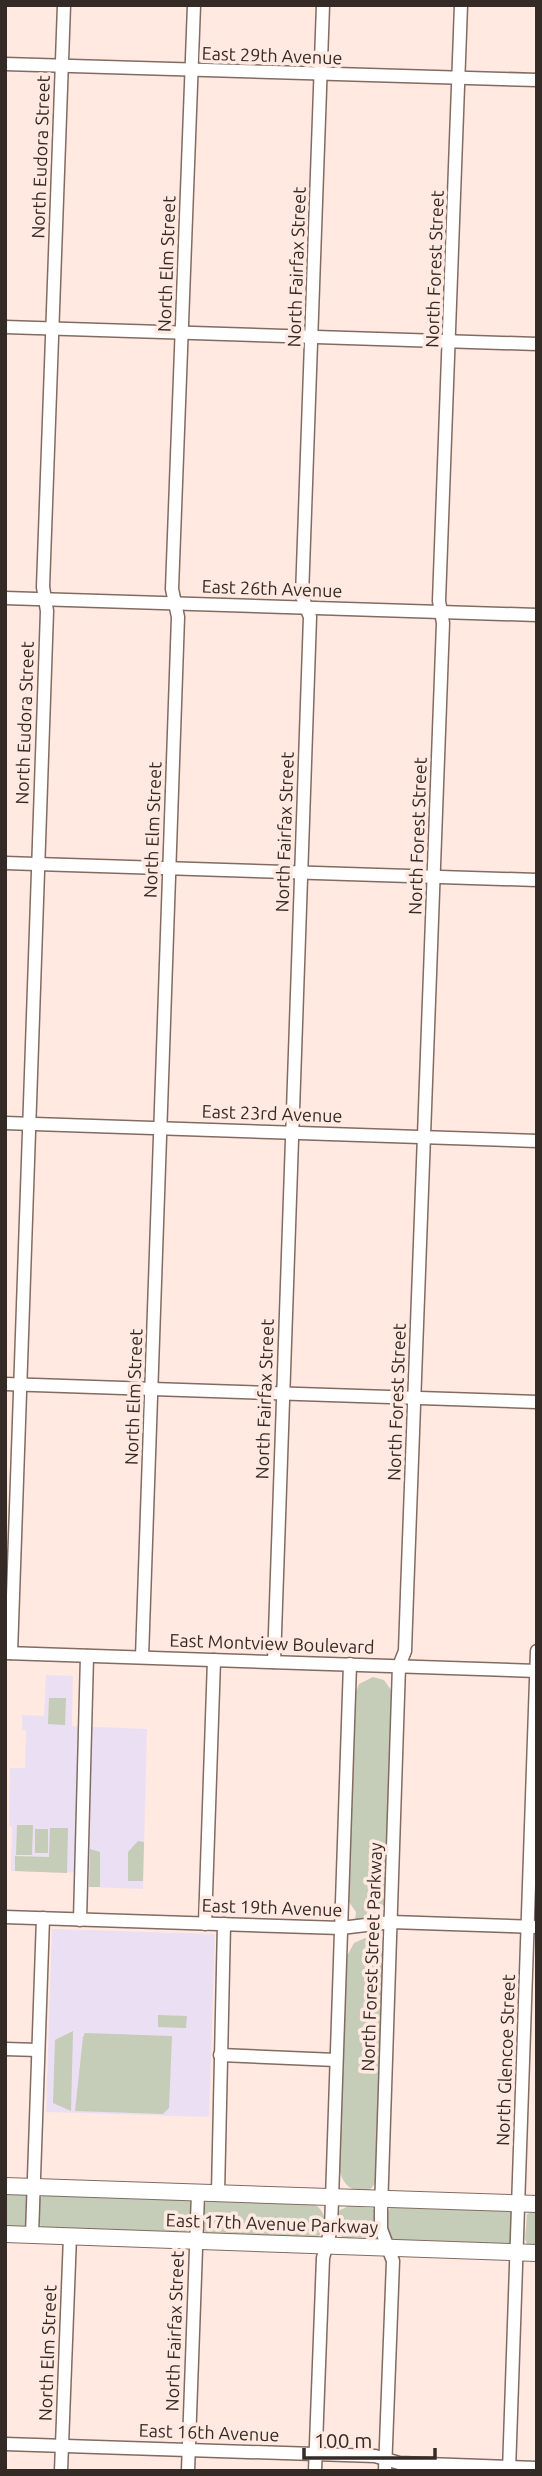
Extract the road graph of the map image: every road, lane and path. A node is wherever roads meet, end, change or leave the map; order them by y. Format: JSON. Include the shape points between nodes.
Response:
{"nodes":[{"id":1,"x":64,"y":5,"type":"edge"},
{"id":2,"x":194,"y":5,"type":"edge"},
{"id":3,"x":323,"y":5,"type":"edge"},
{"id":4,"x":461,"y":5,"type":"edge"},
{"id":5,"x":5,"y":64,"type":"edge"},
{"id":6,"x":62,"y":66,"type":"junction"},
{"id":7,"x":192,"y":71,"type":"junction"},
{"id":8,"x":320,"y":75,"type":"junction"},
{"id":9,"x":458,"y":78,"type":"junction"},
{"id":10,"x":537,"y":80,"type":"edge"},
{"id":11,"x":5,"y":327,"type":"edge"},
{"id":12,"x":51,"y":329,"type":"junction"},
{"id":13,"x":182,"y":332,"type":"junction"},
{"id":14,"x":312,"y":337,"type":"junction"},
{"id":15,"x":450,"y":341,"type":"junction"},
{"id":16,"x":537,"y":344,"type":"edge"},
{"id":17,"x":5,"y":598,"type":"edge"},
{"id":18,"x":45,"y":599,"type":"junction"},
{"id":19,"x":176,"y":603,"type":"junction"},
{"id":20,"x":306,"y":608,"type":"junction"},
{"id":21,"x":441,"y":612,"type":"junction"},
{"id":22,"x":537,"y":615,"type":"edge"},
{"id":23,"x":5,"y":863,"type":"edge"},
{"id":24,"x":38,"y":864,"type":"junction"},
{"id":25,"x":169,"y":867,"type":"junction"},
{"id":26,"x":302,"y":872,"type":"junction"},
{"id":27,"x":435,"y":876,"type":"junction"},
{"id":28,"x":537,"y":880,"type":"edge"},
{"id":29,"x":5,"y":1123,"type":"edge"},
{"id":30,"x":29,"y":1124,"type":"junction"},
{"id":31,"x":160,"y":1128,"type":"junction"},
{"id":32,"x":291,"y":1132,"type":"junction"},
{"id":33,"x":423,"y":1137,"type":"junction"},
{"id":34,"x":537,"y":1141,"type":"edge"},
{"id":35,"x":5,"y":1384,"type":"edge"},
{"id":36,"x":20,"y":1385,"type":"junction"},
{"id":37,"x":152,"y":1389,"type":"junction"},
{"id":38,"x":283,"y":1393,"type":"junction"},
{"id":39,"x":415,"y":1398,"type":"junction"},
{"id":40,"x":537,"y":1402,"type":"edge"},
{"id":41,"x":537,"y":1651,"type":"edge"},
{"id":42,"x":8,"y":1653,"type":"edge"},
{"id":43,"x":87,"y":1656,"type":"junction"},
{"id":44,"x":142,"y":1657,"type":"junction"},
{"id":45,"x":214,"y":1660,"type":"junction"},
{"id":46,"x":274,"y":1662,"type":"junction"},
{"id":47,"x":350,"y":1664,"type":"junction"},
{"id":48,"x":399,"y":1666,"type":"junction"},
{"id":49,"x":536,"y":1671,"type":"edge"},
{"id":50,"x":5,"y":1917,"type":"edge"},
{"id":51,"x":43,"y":1919,"type":"junction"},
{"id":52,"x":80,"y":1920,"type":"junction"},
{"id":53,"x":391,"y":1922,"type":"junction"},
{"id":54,"x":205,"y":1924,"type":"junction"},
{"id":55,"x":224,"y":1924,"type":"junction"},
{"id":56,"x":532,"y":1926,"type":"edge"},
{"id":57,"x":341,"y":1928,"type":"junction"},
{"id":58,"x":5,"y":2049,"type":"edge"},
{"id":59,"x":38,"y":2050,"type":"junction"},
{"id":60,"x":220,"y":2055,"type":"junction"},
{"id":61,"x":337,"y":2060,"type":"junction"},
{"id":62,"x":5,"y":2186,"type":"edge"},
{"id":63,"x":34,"y":2187,"type":"junction"},
{"id":64,"x":198,"y":2193,"type":"junction"},
{"id":65,"x":218,"y":2193,"type":"junction"},
{"id":66,"x":332,"y":2197,"type":"junction"},
{"id":67,"x":382,"y":2199,"type":"junction"},
{"id":68,"x":519,"y":2204,"type":"junction"},
{"id":69,"x":537,"y":2204,"type":"edge"},
{"id":70,"x":5,"y":2234,"type":"edge"},
{"id":71,"x":32,"y":2235,"type":"junction"},
{"id":72,"x":70,"y":2236,"type":"junction"},
{"id":73,"x":196,"y":2240,"type":"junction"},
{"id":74,"x":326,"y":2245,"type":"junction"},
{"id":75,"x":389,"y":2247,"type":"junction"},
{"id":76,"x":518,"y":2252,"type":"junction"},
{"id":77,"x":537,"y":2253,"type":"edge"},
{"id":78,"x":5,"y":2444,"type":"edge"},
{"id":79,"x":61,"y":2445,"type":"junction"},
{"id":80,"x":188,"y":2450,"type":"junction"},
{"id":81,"x":316,"y":2454,"type":"junction"},
{"id":82,"x":386,"y":2465,"type":"edge"},
{"id":83,"x":537,"y":2468,"type":"edge"},
{"id":84,"x":509,"y":2469,"type":"edge"},
{"id":85,"x":61,"y":2471,"type":"edge"},
{"id":86,"x":188,"y":2471,"type":"edge"},
{"id":87,"x":315,"y":2471,"type":"edge"}],
"edges":[{"from":1,"to":6,"type":"street","name":"North Eudora Street"},
{"from":2,"to":7,"type":"street","name":"North Elm Street"},
{"from":3,"to":8,"type":"street","name":"North Fairfax Street"},
{"from":4,"to":9,"type":"street","name":"North Forest Street"},
{"from":5,"to":6,"type":"street","name":"East 29th Avenue"},
{"from":6,"to":7,"type":"street","name":"East 29th Avenue"},
{"from":6,"to":12,"type":"street","name":"North Eudora Street"},
{"from":7,"to":8,"type":"street","name":"East 29th Avenue"},
{"from":7,"to":13,"type":"street","name":"North Elm Street"},
{"from":8,"to":9,"type":"street","name":"East 29th Avenue"},
{"from":8,"to":14,"type":"street","name":"North Fairfax Street"},
{"from":9,"to":10,"type":"street","name":"East 29th Avenue"},
{"from":9,"to":15,"type":"street","name":"North Forest Street"},
{"from":11,"to":12,"type":"street"},
{"from":12,"to":13,"type":"street"},
{"from":12,"to":18,"type":"street","name":"North Eudora Street"},
{"from":13,"to":14,"type":"street"},
{"from":13,"to":19,"type":"street","name":"North Elm Street","via":[[172,589]]},
{"from":14,"to":15,"type":"street"},
{"from":14,"to":20,"type":"street","name":"North Fairfax Street","via":[[302,596]]},
{"from":15,"to":16,"type":"street"},
{"from":15,"to":21,"type":"street","name":"North Forest Street"},
{"from":17,"to":18,"type":"street","name":"East 26th Avenue"},
{"from":18,"to":19,"type":"street","name":"East 26th Avenue"},
{"from":18,"to":24,"type":"street","name":"North Eudora Street"},
{"from":19,"to":20,"type":"street","name":"East 26th Avenue"},
{"from":19,"to":25,"type":"street","name":"North Elm Street"},
{"from":20,"to":21,"type":"street","name":"East 26th Avenue"},
{"from":20,"to":26,"type":"street","name":"North Fairfax Street","via":[[310,617]]},
{"from":21,"to":22,"type":"street","name":"East 26th Avenue"},
{"from":21,"to":27,"type":"street","name":"North Forest Street"},
{"from":23,"to":24,"type":"street"},
{"from":24,"to":25,"type":"street"},
{"from":24,"to":30,"type":"street","name":"North Eudora Street"},
{"from":25,"to":26,"type":"street"},
{"from":25,"to":31,"type":"street","name":"North Elm Street"},
{"from":26,"to":27,"type":"street"},
{"from":26,"to":32,"type":"street","name":"North Fairfax Street"},
{"from":27,"to":28,"type":"street"},
{"from":27,"to":33,"type":"street","name":"North Forest Street"},
{"from":29,"to":30,"type":"street","name":"East 23rd Avenue"},
{"from":30,"to":31,"type":"street","name":"East 23rd Avenue"},
{"from":30,"to":36,"type":"street","name":"North Eudora Street"},
{"from":31,"to":32,"type":"street","name":"East 23rd Avenue"},
{"from":31,"to":37,"type":"street","name":"North Elm Street"},
{"from":32,"to":33,"type":"street","name":"East 23rd Avenue"},
{"from":32,"to":38,"type":"street","name":"North Fairfax Street"},
{"from":33,"to":34,"type":"street","name":"East 23rd Avenue"},
{"from":33,"to":39,"type":"street","name":"North Forest Street"},
{"from":35,"to":36,"type":"street"},
{"from":36,"to":37,"type":"street"},
{"from":36,"to":42,"type":"street","name":"North Eudora Street"},
{"from":37,"to":38,"type":"street"},
{"from":37,"to":44,"type":"street","name":"North Elm Street"},
{"from":38,"to":39,"type":"street"},
{"from":38,"to":46,"type":"street","name":"North Fairfax Street"},
{"from":39,"to":40,"type":"street"},
{"from":39,"to":48,"type":"street","name":"North Forest Street","via":[[405,1651]]},
{"from":41,"to":49,"type":"street","name":"North Glencoe Street"},
{"from":42,"to":43,"type":"street","name":"East Montview Boulevard"},
{"from":43,"to":44,"type":"street","name":"East Montview Boulevard"},
{"from":43,"to":52,"type":"street"},
{"from":44,"to":45,"type":"street","name":"East Montview Boulevard"},
{"from":45,"to":46,"type":"street","name":"East Montview Boulevard"},
{"from":45,"to":54,"type":"street"},
{"from":46,"to":47,"type":"street","name":"East Montview Boulevard"},
{"from":47,"to":48,"type":"street","name":"East Montview Boulevard"},
{"from":47,"to":57,"type":"street","name":"North Forest Street Parkway"},
{"from":48,"to":49,"type":"street","name":"East Montview Boulevard"},
{"from":48,"to":53,"type":"street","name":"North Forest Street Parkway"},
{"from":49,"to":56,"type":"street","name":"North Glencoe Street"},
{"from":50,"to":51,"type":"street","name":"East 19th Avenue"},
{"from":51,"to":52,"type":"street","name":"East 19th Avenue"},
{"from":51,"to":59,"type":"street"},
{"from":52,"to":54,"type":"street","name":"East 19th Avenue"},
{"from":53,"to":56,"type":"street","name":"East 19th Avenue"},
{"from":53,"to":57,"type":"street","name":"East 19th Avenue"},
{"from":53,"to":67,"type":"street","name":"North Forest Street Parkway"},
{"from":54,"to":55,"type":"street","name":"East 19th Avenue"},
{"from":55,"to":57,"type":"street","name":"East 19th Avenue"},
{"from":55,"to":60,"type":"street"},
{"from":56,"to":68,"type":"street","name":"North Glencoe Street"},
{"from":57,"to":61,"type":"street","name":"North Forest Street Parkway"},
{"from":58,"to":59,"type":"street"},
{"from":59,"to":63,"type":"street"},
{"from":60,"to":61,"type":"street"},
{"from":60,"to":65,"type":"street"},
{"from":61,"to":66,"type":"street","name":"North Forest Street Parkway"},
{"from":62,"to":63,"type":"main road","name":"East 17th Avenue Parkway"},
{"from":63,"to":64,"type":"main road","name":"East 17th Avenue Parkway"},
{"from":63,"to":71,"type":"street"},
{"from":64,"to":65,"type":"main road","name":"East 17th Avenue Parkway"},
{"from":64,"to":73,"type":"street","name":"North Fairfax Street"},
{"from":65,"to":66,"type":"main road","name":"East 17th Avenue Parkway"},
{"from":66,"to":67,"type":"main road","name":"East 17th Avenue Parkway"},
{"from":66,"to":74,"type":"street","name":"North Forest Street Parkway"},
{"from":67,"to":68,"type":"main road","name":"East 17th Avenue Parkway"},
{"from":67,"to":75,"type":"street","name":"North Forest Street Parkway","via":[[381,2229]]},
{"from":68,"to":69,"type":"main road","name":"East 17th Avenue Parkway"},
{"from":68,"to":76,"type":"street","name":"North Glencoe Street"},
{"from":70,"to":71,"type":"main road","name":"East 17th Avenue Parkway"},
{"from":71,"to":72,"type":"main road","name":"East 17th Avenue Parkway"},
{"from":72,"to":73,"type":"main road","name":"East 17th Avenue Parkway"},
{"from":72,"to":79,"type":"street","name":"North Elm Street"},
{"from":73,"to":74,"type":"main road","name":"East 17th Avenue Parkway"},
{"from":73,"to":80,"type":"street","name":"North Fairfax Street"},
{"from":74,"to":75,"type":"main road","name":"East 17th Avenue Parkway"},
{"from":74,"to":81,"type":"street","name":"North Forest Street Parkway"},
{"from":75,"to":76,"type":"main road","name":"East 17th Avenue Parkway"},
{"from":75,"to":82,"type":"street","via":[[393,2261]]},
{"from":76,"to":77,"type":"main road","name":"East 17th Avenue Parkway"},
{"from":76,"to":84,"type":"street","name":"North Glencoe Street"},
{"from":78,"to":79,"type":"street","name":"East 16th Avenue"},
{"from":79,"to":80,"type":"street","name":"East 16th Avenue"},
{"from":79,"to":85,"type":"street","name":"North Elm Street"},
{"from":80,"to":81,"type":"street","name":"East 16th Avenue"},
{"from":80,"to":86,"type":"street","name":"North Fairfax Street"},
{"from":81,"to":82,"type":"street","name":"East 16th Avenue","via":[[375,2456]]},
{"from":81,"to":87,"type":"street","name":"North Forest Street Parkway"},
{"from":82,"to":84,"type":"street","name":"East 16th Avenue"},
{"from":83,"to":84,"type":"street","name":"East 16th Avenue"}]}
